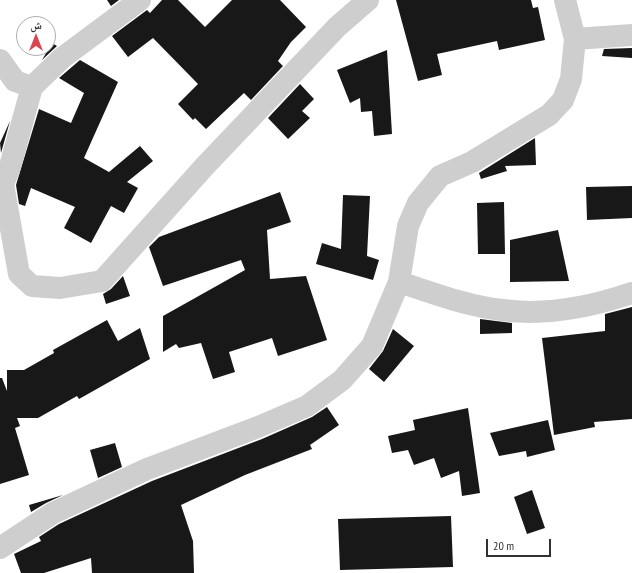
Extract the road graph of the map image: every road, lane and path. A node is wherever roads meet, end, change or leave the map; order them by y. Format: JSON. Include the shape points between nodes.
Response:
{"nodes":[{"id":1,"x":140,"y":0,"type":"edge"},
{"id":2,"x":368,"y":0,"type":"edge"},
{"id":3,"x":565,"y":0,"type":"edge"},
{"id":4,"x":632,"y":35,"type":"edge"},
{"id":5,"x":575,"y":39,"type":"junction"},
{"id":6,"x":0,"y":60,"type":"edge"},
{"id":7,"x":32,"y":87,"type":"junction"},
{"id":8,"x":2,"y":185,"type":"edge"},
{"id":9,"x":399,"y":282,"type":"junction"},
{"id":10,"x":631,"y":293,"type":"edge"},
{"id":11,"x":0,"y":548,"type":"edge"}],
"edges":[{"from":1,"to":7,"type":"street","via":[[62,58]]},
{"from":2,"to":8,"type":"street","via":[[337,26],[230,139],[102,281],[60,288],[32,286],[19,274]]},
{"from":3,"to":5,"type":"street"},
{"from":4,"to":5,"type":"street"},
{"from":5,"to":9,"type":"street","via":[[571,79],[563,100],[549,114],[472,162],[440,176],[418,203],[408,226]]},
{"from":6,"to":7,"type":"street","via":[[15,81]]},
{"from":7,"to":8,"type":"street","via":[[10,170]]},
{"from":9,"to":10,"type":"street","via":[[449,299],[503,310],[558,310]]},
{"from":9,"to":11,"type":"street","via":[[372,346],[342,380],[307,406],[147,469],[53,513]]}]}
